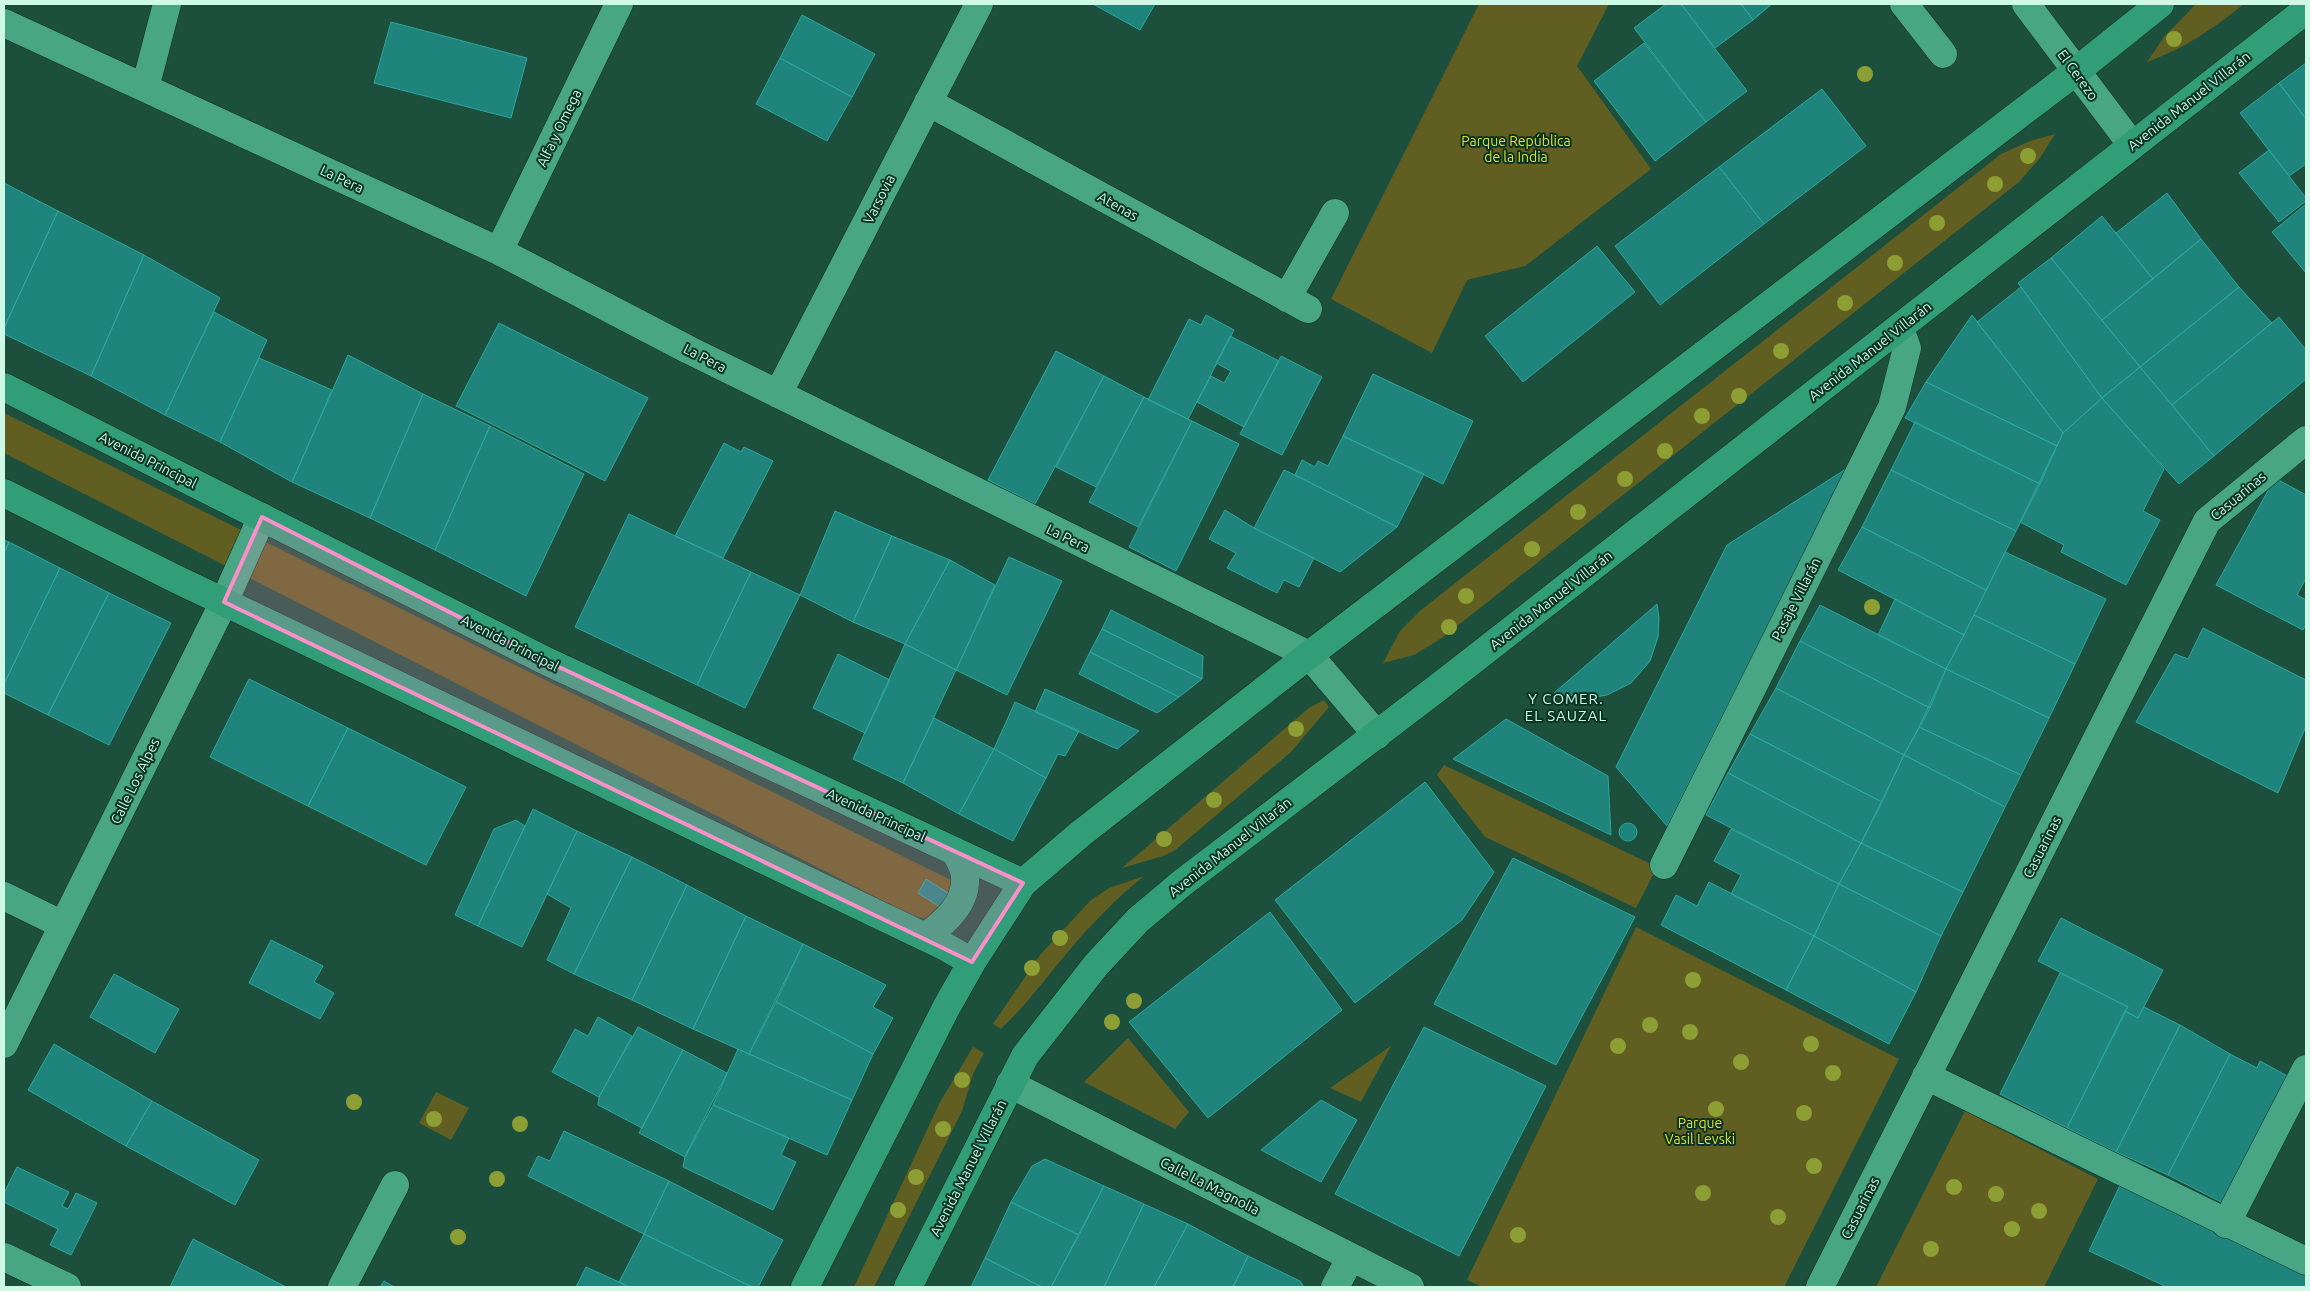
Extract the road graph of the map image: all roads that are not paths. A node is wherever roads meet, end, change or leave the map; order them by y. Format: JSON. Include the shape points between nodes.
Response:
{"nodes":[{"id":1,"x":167,"y":4,"type":"edge"},
{"id":2,"x":619,"y":4,"type":"edge"},
{"id":3,"x":979,"y":4,"type":"edge"},
{"id":4,"x":1904,"y":4,"type":"edge"},
{"id":5,"x":2026,"y":4,"type":"edge"},
{"id":6,"x":2160,"y":4,"type":"edge"},
{"id":7,"x":2306,"y":10,"type":"edge"},
{"id":8,"x":4,"y":23,"type":"edge"},
{"id":9,"x":1942,"y":54,"type":"dead end"},
{"id":10,"x":2075,"y":72,"type":"junction"},
{"id":11,"x":145,"y":88,"type":"junction"},
{"id":12,"x":928,"y":102,"type":"junction"},
{"id":13,"x":2132,"y":145,"type":"junction"},
{"id":14,"x":1335,"y":213,"type":"dead end"},
{"id":15,"x":499,"y":251,"type":"junction"},
{"id":16,"x":1900,"y":328,"type":"junction"},
{"id":17,"x":4,"y":388,"type":"edge"},
{"id":18,"x":778,"y":394,"type":"junction"},
{"id":19,"x":2301,"y":451,"type":"edge"},
{"id":20,"x":4,"y":492,"type":"edge"},
{"id":21,"x":262,"y":516,"type":"junction"},
{"id":22,"x":224,"y":602,"type":"junction"},
{"id":23,"x":1309,"y":655,"type":"junction"},
{"id":24,"x":1377,"y":735,"type":"junction"},
{"id":25,"x":955,"y":851,"type":"junction"},
{"id":26,"x":1664,"y":865,"type":"dead end"},
{"id":27,"x":1023,"y":883,"type":"junction"},
{"id":28,"x":4,"y":896,"type":"edge"},
{"id":29,"x":63,"y":925,"type":"junction"},
{"id":30,"x":925,"y":937,"type":"junction"},
{"id":31,"x":972,"y":962,"type":"junction"},
{"id":32,"x":4,"y":1044,"type":"edge"},
{"id":33,"x":2306,"y":1069,"type":"edge"},
{"id":34,"x":1926,"y":1076,"type":"junction"},
{"id":35,"x":1010,"y":1084,"type":"junction"},
{"id":36,"x":395,"y":1184,"type":"dead end"},
{"id":37,"x":2226,"y":1224,"type":"junction"},
{"id":38,"x":4,"y":1257,"type":"edge"},
{"id":39,"x":1351,"y":1257,"type":"junction"},
{"id":40,"x":2306,"y":1261,"type":"edge"},
{"id":41,"x":67,"y":1287,"type":"edge"},
{"id":42,"x":342,"y":1287,"type":"edge"},
{"id":43,"x":805,"y":1287,"type":"edge"},
{"id":44,"x":908,"y":1287,"type":"edge"},
{"id":45,"x":1335,"y":1287,"type":"edge"},
{"id":46,"x":1410,"y":1287,"type":"edge"},
{"id":47,"x":1820,"y":1287,"type":"edge"}],
"edges":[{"from":1,"to":11,"type":"street"},
{"from":2,"to":15,"type":"street","name":"Alfa y Omega"},
{"from":3,"to":12,"type":"street","name":"Varsovia"},
{"from":4,"to":9,"type":"street"},
{"from":5,"to":10,"type":"street","name":"El Cerezo"},
{"from":6,"to":10,"type":"main road"},
{"from":7,"to":13,"type":"main road","name":"Avenida Manuel Villarán"},
{"from":8,"to":11,"type":"street","name":"La Pera"},
{"from":10,"to":13,"type":"street","name":"El Cerezo"},
{"from":10,"to":23,"type":"main road"},
{"from":11,"to":15,"type":"street","name":"La Pera"},
{"from":12,"to":14,"type":"street","name":"Atenas","via":[[1298,304]]},
{"from":12,"to":18,"type":"street","name":"Varsovia"},
{"from":13,"to":16,"type":"main road","name":"Avenida Manuel Villarán"},
{"from":15,"to":18,"type":"street","name":"La Pera"},
{"from":16,"to":24,"type":"main road","name":"Avenida Manuel Villarán"},
{"from":16,"to":26,"type":"street","name":"Pasaje Villarán","via":[[1907,348],[1892,407]]},
{"from":17,"to":21,"type":"main road","name":"Avenida Principal"},
{"from":18,"to":23,"type":"street","name":"La Pera"},
{"from":19,"to":34,"type":"street","name":"Casuarinas","via":[[2207,521]]},
{"from":20,"to":22,"type":"main road"},
{"from":21,"to":22,"type":"street","name":"Calle Los Alpes"},
{"from":21,"to":25,"type":"main road","name":"Avenida Principal","via":[[546,661]]},
{"from":22,"to":29,"type":"street","name":"Calle Los Alpes"},
{"from":22,"to":30,"type":"main road"},
{"from":23,"to":24,"type":"street","name":"La Pera"},
{"from":23,"to":27,"type":"main road","via":[[1079,835]]},
{"from":24,"to":35,"type":"main road","name":"Avenida Manuel Villarán","via":[[1138,920],[1090,971],[1029,1051]]},
{"from":25,"to":27,"type":"main road","name":"Avenida Principal"},
{"from":25,"to":30,"type":"main road","via":[[965,873],[963,894],[947,921]]},
{"from":27,"to":31,"type":"main road"},
{"from":28,"to":29,"type":"street"},
{"from":29,"to":32,"type":"street","name":"Calle Los Alpes"},
{"from":30,"to":31,"type":"main road"},
{"from":31,"to":43,"type":"main road"},
{"from":33,"to":37,"type":"street"},
{"from":34,"to":37,"type":"street"},
{"from":34,"to":47,"type":"street","name":"Casuarinas"},
{"from":35,"to":39,"type":"street","name":"Calle La Magnolia"},
{"from":35,"to":44,"type":"main road","name":"Avenida Manuel Villarán"},
{"from":36,"to":42,"type":"street"},
{"from":37,"to":40,"type":"street"},
{"from":38,"to":41,"type":"street"},
{"from":39,"to":45,"type":"street"},
{"from":39,"to":46,"type":"street","name":"Calle La Magnolia"}]}
